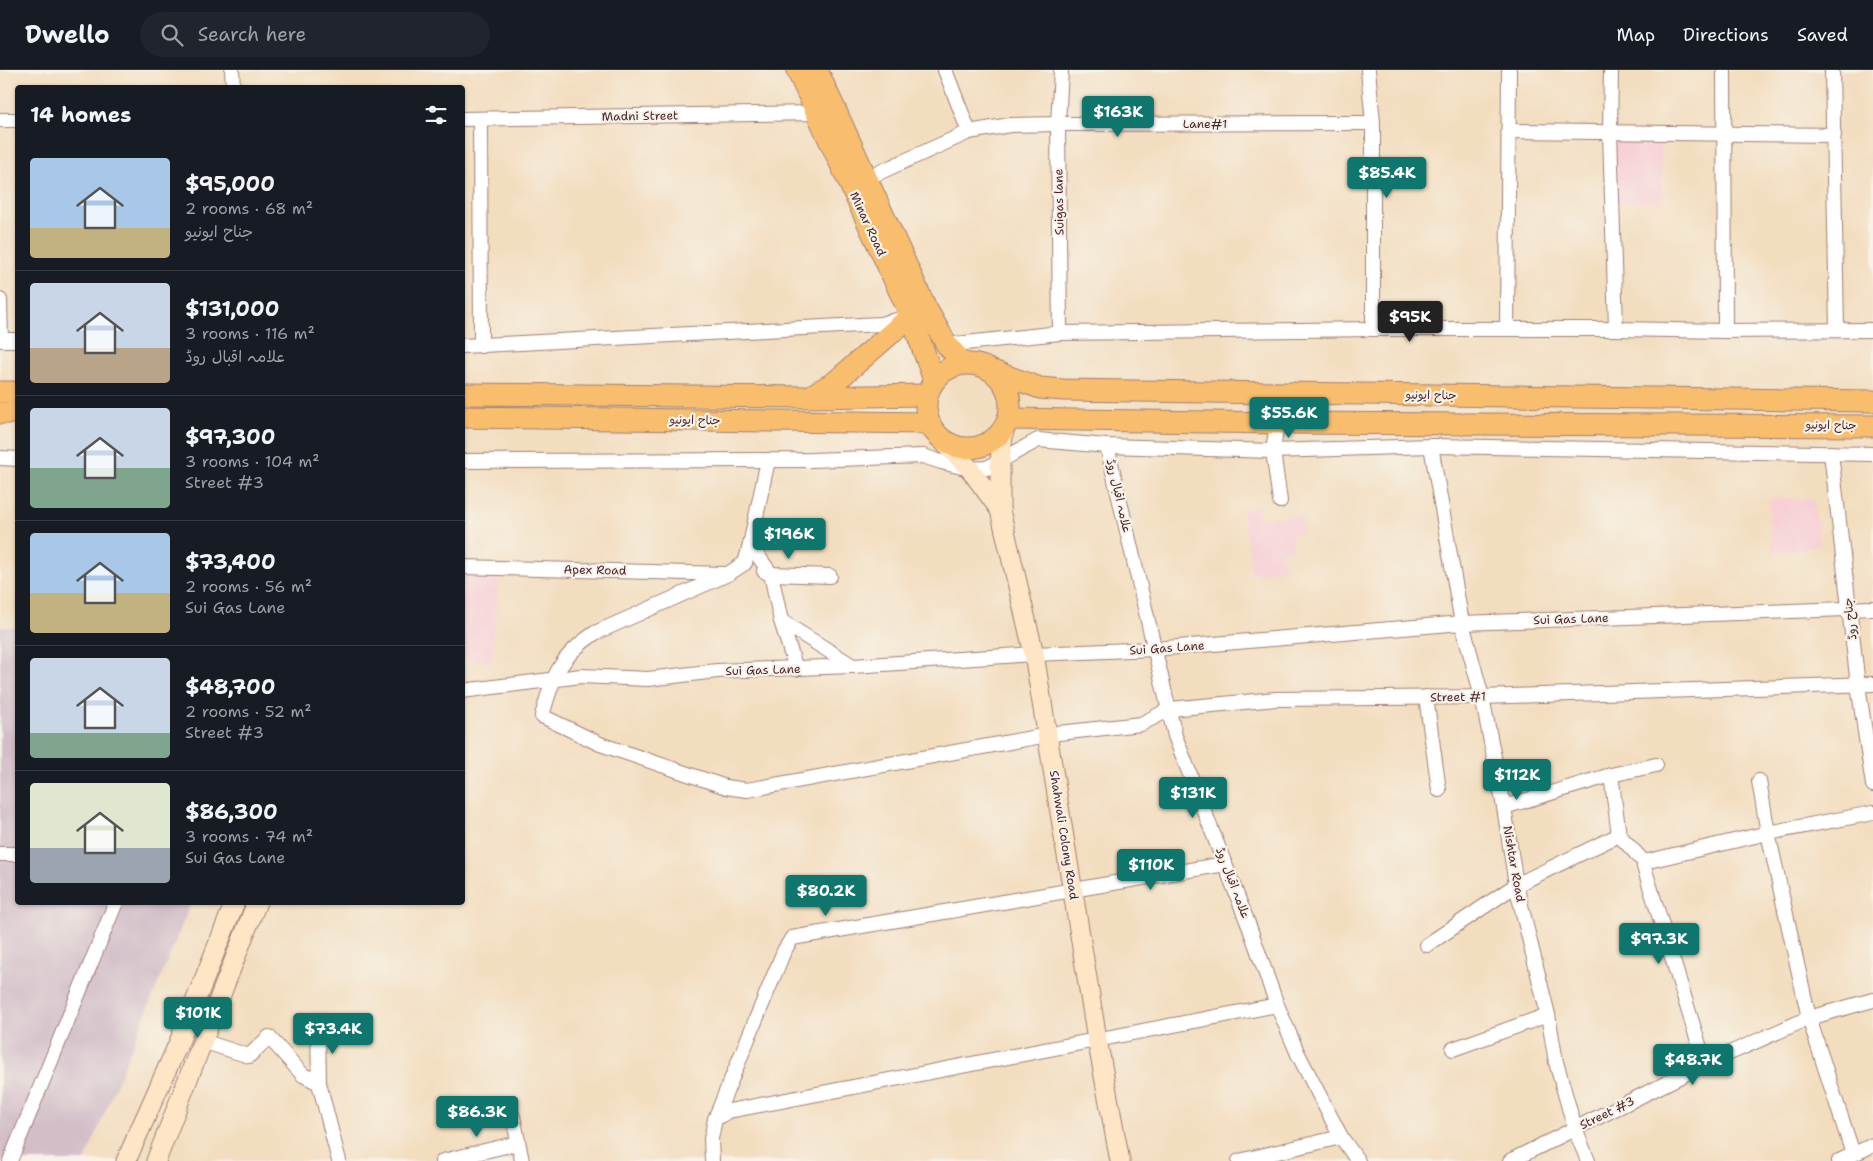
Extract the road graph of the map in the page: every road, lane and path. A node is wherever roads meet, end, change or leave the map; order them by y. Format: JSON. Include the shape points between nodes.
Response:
{"nodes":[{"id":1,"x":232,"y":70,"type":"edge"},
{"id":2,"x":798,"y":70,"type":"edge"},
{"id":3,"x":818,"y":70,"type":"edge"},
{"id":4,"x":944,"y":70,"type":"edge"},
{"id":5,"x":1061,"y":70,"type":"edge"},
{"id":6,"x":1368,"y":70,"type":"edge"},
{"id":7,"x":1509,"y":70,"type":"edge"},
{"id":8,"x":1611,"y":70,"type":"edge"},
{"id":9,"x":1724,"y":70,"type":"edge"},
{"id":10,"x":1832,"y":70,"type":"edge"},
{"id":11,"x":232,"y":85,"type":"edge"},
{"id":12,"x":817,"y":113,"type":"junction"},
{"id":13,"x":465,"y":119,"type":"edge"},
{"id":14,"x":480,"y":119,"type":"junction"},
{"id":15,"x":0,"y":120,"type":"edge"},
{"id":16,"x":15,"y":120,"type":"edge"},
{"id":17,"x":1373,"y":123,"type":"junction"},
{"id":18,"x":1058,"y":124,"type":"junction"},
{"id":19,"x":1509,"y":131,"type":"junction"},
{"id":20,"x":969,"y":132,"type":"junction"},
{"id":21,"x":1610,"y":132,"type":"junction"},
{"id":22,"x":1723,"y":133,"type":"junction"},
{"id":23,"x":1834,"y":135,"type":"junction"},
{"id":24,"x":866,"y":178,"type":"junction"},
{"id":25,"x":0,"y":300,"type":"edge"},
{"id":26,"x":911,"y":316,"type":"junction"},
{"id":27,"x":1373,"y":329,"type":"junction"},
{"id":28,"x":1507,"y":329,"type":"junction"},
{"id":29,"x":1616,"y":329,"type":"junction"},
{"id":30,"x":1837,"y":329,"type":"junction"},
{"id":31,"x":1873,"y":330,"type":"edge"},
{"id":32,"x":1725,"y":331,"type":"junction"},
{"id":33,"x":1060,"y":333,"type":"junction"},
{"id":34,"x":0,"y":340,"type":"edge"},
{"id":35,"x":15,"y":340,"type":"edge"},
{"id":36,"x":947,"y":345,"type":"junction"},
{"id":37,"x":465,"y":346,"type":"edge"},
{"id":38,"x":481,"y":346,"type":"junction"},
{"id":39,"x":963,"y":363,"type":"junction"},
{"id":40,"x":993,"y":371,"type":"junction"},
{"id":41,"x":930,"y":388,"type":"junction"},
{"id":42,"x":0,"y":392,"type":"edge"},
{"id":43,"x":15,"y":392,"type":"edge"},
{"id":44,"x":465,"y":394,"type":"edge"},
{"id":45,"x":810,"y":397,"type":"junction"},
{"id":46,"x":1873,"y":401,"type":"edge"},
{"id":47,"x":0,"y":413,"type":"edge"},
{"id":48,"x":15,"y":413,"type":"edge"},
{"id":49,"x":465,"y":416,"type":"edge"},
{"id":50,"x":1006,"y":423,"type":"junction"},
{"id":51,"x":1277,"y":423,"type":"junction"},
{"id":52,"x":1596,"y":423,"type":"junction"},
{"id":53,"x":1873,"y":426,"type":"edge"},
{"id":54,"x":931,"y":427,"type":"junction"},
{"id":55,"x":1107,"y":446,"type":"junction"},
{"id":56,"x":1431,"y":446,"type":"junction"},
{"id":57,"x":1598,"y":449,"type":"junction"},
{"id":58,"x":1273,"y":452,"type":"junction"},
{"id":59,"x":1831,"y":453,"type":"junction"},
{"id":60,"x":1873,"y":454,"type":"edge"},
{"id":61,"x":0,"y":458,"type":"edge"},
{"id":62,"x":15,"y":458,"type":"edge"},
{"id":63,"x":768,"y":460,"type":"junction"},
{"id":64,"x":465,"y":461,"type":"edge"},
{"id":65,"x":1000,"y":462,"type":"junction"},
{"id":66,"x":970,"y":469,"type":"junction"},
{"id":67,"x":1280,"y":502,"type":"dead end"},
{"id":68,"x":1000,"y":510,"type":"junction"},
{"id":69,"x":750,"y":545,"type":"junction"},
{"id":70,"x":745,"y":563,"type":"junction"},
{"id":71,"x":465,"y":567,"type":"edge"},
{"id":72,"x":728,"y":574,"type":"junction"},
{"id":73,"x":772,"y":574,"type":"junction"},
{"id":74,"x":830,"y":576,"type":"dead end"},
{"id":75,"x":1873,"y":608,"type":"edge"},
{"id":76,"x":1848,"y":609,"type":"junction"},
{"id":77,"x":781,"y":621,"type":"junction"},
{"id":78,"x":1462,"y":623,"type":"junction"},
{"id":79,"x":1155,"y":650,"type":"junction"},
{"id":80,"x":1034,"y":654,"type":"junction"},
{"id":81,"x":853,"y":666,"type":"junction"},
{"id":82,"x":796,"y":669,"type":"junction"},
{"id":83,"x":552,"y":680,"type":"junction"},
{"id":84,"x":1873,"y":684,"type":"edge"},
{"id":85,"x":1858,"y":685,"type":"junction"},
{"id":86,"x":465,"y":691,"type":"edge"},
{"id":87,"x":1426,"y":697,"type":"junction"},
{"id":88,"x":1482,"y":697,"type":"junction"},
{"id":89,"x":1170,"y":709,"type":"junction"},
{"id":90,"x":1049,"y":735,"type":"junction"},
{"id":91,"x":1656,"y":765,"type":"dead end"},
{"id":92,"x":1611,"y":775,"type":"junction"},
{"id":93,"x":1759,"y":781,"type":"dead end"},
{"id":94,"x":1873,"y":785,"type":"edge"},
{"id":95,"x":1439,"y":790,"type":"dead end"},
{"id":96,"x":1504,"y":807,"type":"junction"},
{"id":97,"x":1873,"y":813,"type":"edge"},
{"id":98,"x":1768,"y":833,"type":"junction"},
{"id":99,"x":1619,"y":836,"type":"junction"},
{"id":100,"x":0,"y":854,"type":"edge"},
{"id":101,"x":15,"y":854,"type":"edge"},
{"id":102,"x":1644,"y":862,"type":"junction"},
{"id":103,"x":1225,"y":864,"type":"junction"},
{"id":104,"x":1516,"y":884,"type":"junction"},
{"id":105,"x":1073,"y":890,"type":"junction"},
{"id":106,"x":115,"y":905,"type":"edge"},
{"id":107,"x":234,"y":905,"type":"edge"},
{"id":108,"x":256,"y":905,"type":"edge"},
{"id":109,"x":1427,"y":945,"type":"dead end"},
{"id":110,"x":1873,"y":1000,"type":"edge"},
{"id":111,"x":1277,"y":1005,"type":"junction"},
{"id":112,"x":1548,"y":1015,"type":"junction"},
{"id":113,"x":1808,"y":1018,"type":"junction"},
{"id":114,"x":318,"y":1027,"type":"dead end"},
{"id":115,"x":1097,"y":1039,"type":"junction"},
{"id":116,"x":202,"y":1041,"type":"junction"},
{"id":117,"x":1454,"y":1049,"type":"dead end"},
{"id":118,"x":1705,"y":1064,"type":"junction"},
{"id":119,"x":319,"y":1083,"type":"junction"},
{"id":120,"x":512,"y":1116,"type":"dead end"},
{"id":121,"x":715,"y":1119,"type":"junction"},
{"id":122,"x":1575,"y":1129,"type":"junction"},
{"id":123,"x":1341,"y":1137,"type":"junction"},
{"id":124,"x":518,"y":1144,"type":"junction"},
{"id":125,"x":1873,"y":1145,"type":"edge"},
{"id":126,"x":1853,"y":1154,"type":"junction"},
{"id":127,"x":10,"y":1161,"type":"edge"},
{"id":128,"x":126,"y":1161,"type":"edge"},
{"id":129,"x":156,"y":1161,"type":"edge"},
{"id":130,"x":339,"y":1161,"type":"edge"},
{"id":131,"x":443,"y":1161,"type":"edge"},
{"id":132,"x":522,"y":1161,"type":"edge"},
{"id":133,"x":712,"y":1161,"type":"edge"},
{"id":134,"x":1120,"y":1161,"type":"edge"},
{"id":135,"x":1239,"y":1161,"type":"edge"},
{"id":136,"x":1358,"y":1161,"type":"edge"},
{"id":137,"x":1510,"y":1161,"type":"edge"},
{"id":138,"x":1588,"y":1161,"type":"edge"},
{"id":139,"x":1839,"y":1161,"type":"edge"}],
"edges":[{"from":1,"to":11,"type":"street"},
{"from":2,"to":12,"type":"main road","name":"Minar Road"},
{"from":3,"to":24,"type":"main road","name":"Minar Road"},
{"from":4,"to":20,"type":"street"},
{"from":5,"to":18,"type":"street","name":"Suigas lane"},
{"from":6,"to":17,"type":"street"},
{"from":7,"to":19,"type":"street"},
{"from":8,"to":21,"type":"street"},
{"from":9,"to":22,"type":"street"},
{"from":10,"to":23,"type":"street"},
{"from":12,"to":14,"type":"street","name":"Madni Street"},
{"from":12,"to":26,"type":"main road","name":"Minar Road"},
{"from":13,"to":14,"type":"street","name":"Madni Street"},
{"from":14,"to":38,"type":"street"},
{"from":15,"to":16,"type":"street"},
{"from":17,"to":18,"type":"street","name":"Lane#1"},
{"from":17,"to":27,"type":"street"},
{"from":18,"to":20,"type":"street","name":"Lane#1","via":[[1010,125]]},
{"from":18,"to":33,"type":"street","name":"Suigas lane"},
{"from":19,"to":21,"type":"street"},
{"from":19,"to":28,"type":"street"},
{"from":20,"to":24,"type":"street","name":"Lane#1"},
{"from":21,"to":22,"type":"street"},
{"from":21,"to":29,"type":"street"},
{"from":22,"to":23,"type":"street"},
{"from":22,"to":32,"type":"street"},
{"from":23,"to":30,"type":"street"},
{"from":24,"to":36,"type":"main road","name":"Minar Road","via":[[926,308]]},
{"from":25,"to":34,"type":"street"},
{"from":26,"to":38,"type":"street","via":[[880,324]]},
{"from":26,"to":41,"type":"main road","name":"Minar Road"},
{"from":26,"to":45,"type":"main road","via":[[835,382]]},
{"from":27,"to":28,"type":"street"},
{"from":27,"to":33,"type":"street"},
{"from":28,"to":29,"type":"street"},
{"from":29,"to":32,"type":"street"},
{"from":30,"to":31,"type":"street"},
{"from":30,"to":32,"type":"street"},
{"from":33,"to":36,"type":"street"},
{"from":34,"to":35,"type":"street"},
{"from":36,"to":39,"type":"main road","name":"Minar Road"},
{"from":37,"to":38,"type":"street"},
{"from":39,"to":40,"type":"main road","via":[[979,364]]},
{"from":39,"to":41,"type":"main road","via":[[942,372]]},
{"from":40,"to":46,"type":"main road","name":"جناح ایونیو","via":[[1040,388],[1063,390]]},
{"from":40,"to":50,"type":"main road","via":[[1008,392],[1010,406]]},
{"from":41,"to":45,"type":"main road","name":"جناح ایونیو"},
{"from":41,"to":54,"type":"main road","via":[[925,405]]},
{"from":42,"to":43,"type":"main road"},
{"from":44,"to":45,"type":"main road","name":"جناح ایونیو"},
{"from":47,"to":48,"type":"main road"},
{"from":49,"to":54,"type":"main road","name":"جناح ایونیو"},
{"from":50,"to":51,"type":"main road","name":"جناح ایونیو"},
{"from":50,"to":54,"type":"main road","via":[[989,443],[970,448],[950,445]]},
{"from":50,"to":65,"type":"main road","name":"Shahwali Colony Road"},
{"from":51,"to":52,"type":"main road","name":"جناح ایونیو"},
{"from":51,"to":58,"type":"street"},
{"from":52,"to":53,"type":"main road","name":"جناح ایونیو"},
{"from":52,"to":57,"type":"street"},
{"from":54,"to":66,"type":"main road","name":"Shahwali Colony Road"},
{"from":55,"to":58,"type":"street"},
{"from":55,"to":65,"type":"street","via":[[1038,440]]},
{"from":55,"to":79,"type":"street","name":"علامہ اقبال روڈ"},
{"from":56,"to":57,"type":"street"},
{"from":56,"to":58,"type":"street"},
{"from":56,"to":78,"type":"street","name":"Nishtar Road"},
{"from":57,"to":59,"type":"street"},
{"from":58,"to":67,"type":"street"},
{"from":59,"to":60,"type":"street"},
{"from":59,"to":76,"type":"street","name":"جناح روڈ"},
{"from":61,"to":62,"type":"street"},
{"from":63,"to":64,"type":"street"},
{"from":63,"to":66,"type":"street","via":[[923,456]]},
{"from":63,"to":69,"type":"street"},
{"from":65,"to":66,"type":"street","via":[[987,468]]},
{"from":65,"to":68,"type":"main road","name":"Shahwali Colony Road"},
{"from":66,"to":68,"type":"main road","name":"Shahwali Colony Road"},
{"from":68,"to":80,"type":"main road","name":"Shahwali Colony Road"},
{"from":69,"to":70,"type":"street"},
{"from":69,"to":73,"type":"street"},
{"from":70,"to":72,"type":"street"},
{"from":70,"to":73,"type":"street"},
{"from":71,"to":72,"type":"street","name":"Apex Road"},
{"from":72,"to":83,"type":"street","via":[[595,633],[568,655]]},
{"from":73,"to":74,"type":"street"},
{"from":73,"to":77,"type":"street"},
{"from":75,"to":76,"type":"street","name":"Sui Gas Lane"},
{"from":76,"to":78,"type":"street","name":"Sui Gas Lane"},
{"from":76,"to":85,"type":"street","name":"جناح روڈ"},
{"from":77,"to":81,"type":"street"},
{"from":77,"to":82,"type":"street"},
{"from":78,"to":79,"type":"street","name":"Sui Gas Lane"},
{"from":78,"to":88,"type":"street","name":"Nishtar Road"},
{"from":79,"to":80,"type":"street","name":"Sui Gas Lane"},
{"from":79,"to":89,"type":"street","name":"علامہ اقبال روڈ"},
{"from":80,"to":81,"type":"street","name":"Sui Gas Lane"},
{"from":80,"to":90,"type":"main road","name":"Shahwali Colony Road"},
{"from":81,"to":82,"type":"street","name":"Sui Gas Lane"},
{"from":82,"to":83,"type":"street","name":"Sui Gas Lane","via":[[648,679],[581,676]]},
{"from":83,"to":86,"type":"street","name":"Sui Gas Lane"},
{"from":83,"to":90,"type":"street","name":"Street #1","via":[[542,716],[600,744],[726,787],[747,790]]},
{"from":84,"to":85,"type":"street","name":"Street #1"},
{"from":85,"to":88,"type":"street","name":"Street #1"},
{"from":85,"to":94,"type":"street","name":"جناح روڈ"},
{"from":87,"to":88,"type":"street","name":"Street #1"},
{"from":87,"to":89,"type":"street","name":"Street #1","via":[[1276,699]]},
{"from":87,"to":95,"type":"street"},
{"from":88,"to":96,"type":"street","name":"Nishtar Road"},
{"from":89,"to":90,"type":"street","name":"Street #1","via":[[1141,724]]},
{"from":89,"to":103,"type":"street","name":"علامہ اقبال روڈ","via":[[1176,736]]},
{"from":90,"to":105,"type":"main road","name":"Shahwali Colony Road"},
{"from":91,"to":92,"type":"street"},
{"from":92,"to":96,"type":"street"},
{"from":92,"to":99,"type":"street"},
{"from":93,"to":98,"type":"street"},
{"from":96,"to":104,"type":"street","name":"Nishtar Road"},
{"from":97,"to":98,"type":"street"},
{"from":98,"to":102,"type":"street"},
{"from":98,"to":113,"type":"street"},
{"from":99,"to":102,"type":"street"},
{"from":99,"to":104,"type":"street"},
{"from":100,"to":101,"type":"street"},
{"from":102,"to":118,"type":"street"},
{"from":103,"to":105,"type":"street"},
{"from":103,"to":111,"type":"street","name":"علامہ اقبال روڈ"},
{"from":104,"to":109,"type":"street"},
{"from":104,"to":112,"type":"street","name":"Nishtar Road"},
{"from":105,"to":115,"type":"main road","name":"Shahwali Colony Road"},
{"from":105,"to":121,"type":"street","via":[[792,938]]},
{"from":106,"to":127,"type":"street"},
{"from":107,"to":128,"type":"main road","via":[[179,1042]]},
{"from":108,"to":116,"type":"main road"},
{"from":110,"to":113,"type":"street","name":"Street #3"},
{"from":111,"to":115,"type":"street"},
{"from":111,"to":123,"type":"street","name":"علامہ اقبال روڈ"},
{"from":112,"to":117,"type":"street"},
{"from":112,"to":122,"type":"street","name":"Nishtar Road","via":[[1556,1062]]},
{"from":113,"to":118,"type":"street","name":"Street #3"},
{"from":113,"to":126,"type":"street"},
{"from":114,"to":119,"type":"street"},
{"from":115,"to":121,"type":"street","via":[[729,1111]]},
{"from":115,"to":134,"type":"main road","name":"Shahwali Colony Road"},
{"from":116,"to":119,"type":"street","via":[[249,1056],[269,1037],[303,1074]]},
{"from":116,"to":129,"type":"main road"},
{"from":118,"to":122,"type":"street","name":"Street #3"},
{"from":119,"to":130,"type":"street"},
{"from":120,"to":124,"type":"street"},
{"from":121,"to":133,"type":"street"},
{"from":122,"to":137,"type":"street","name":"Street #3"},
{"from":122,"to":138,"type":"street","name":"Nishtar Road"},
{"from":123,"to":135,"type":"street"},
{"from":123,"to":136,"type":"street","name":"علامہ اقبال روڈ"},
{"from":124,"to":131,"type":"street"},
{"from":124,"to":132,"type":"street"},
{"from":125,"to":126,"type":"street"},
{"from":126,"to":139,"type":"street"}]}
